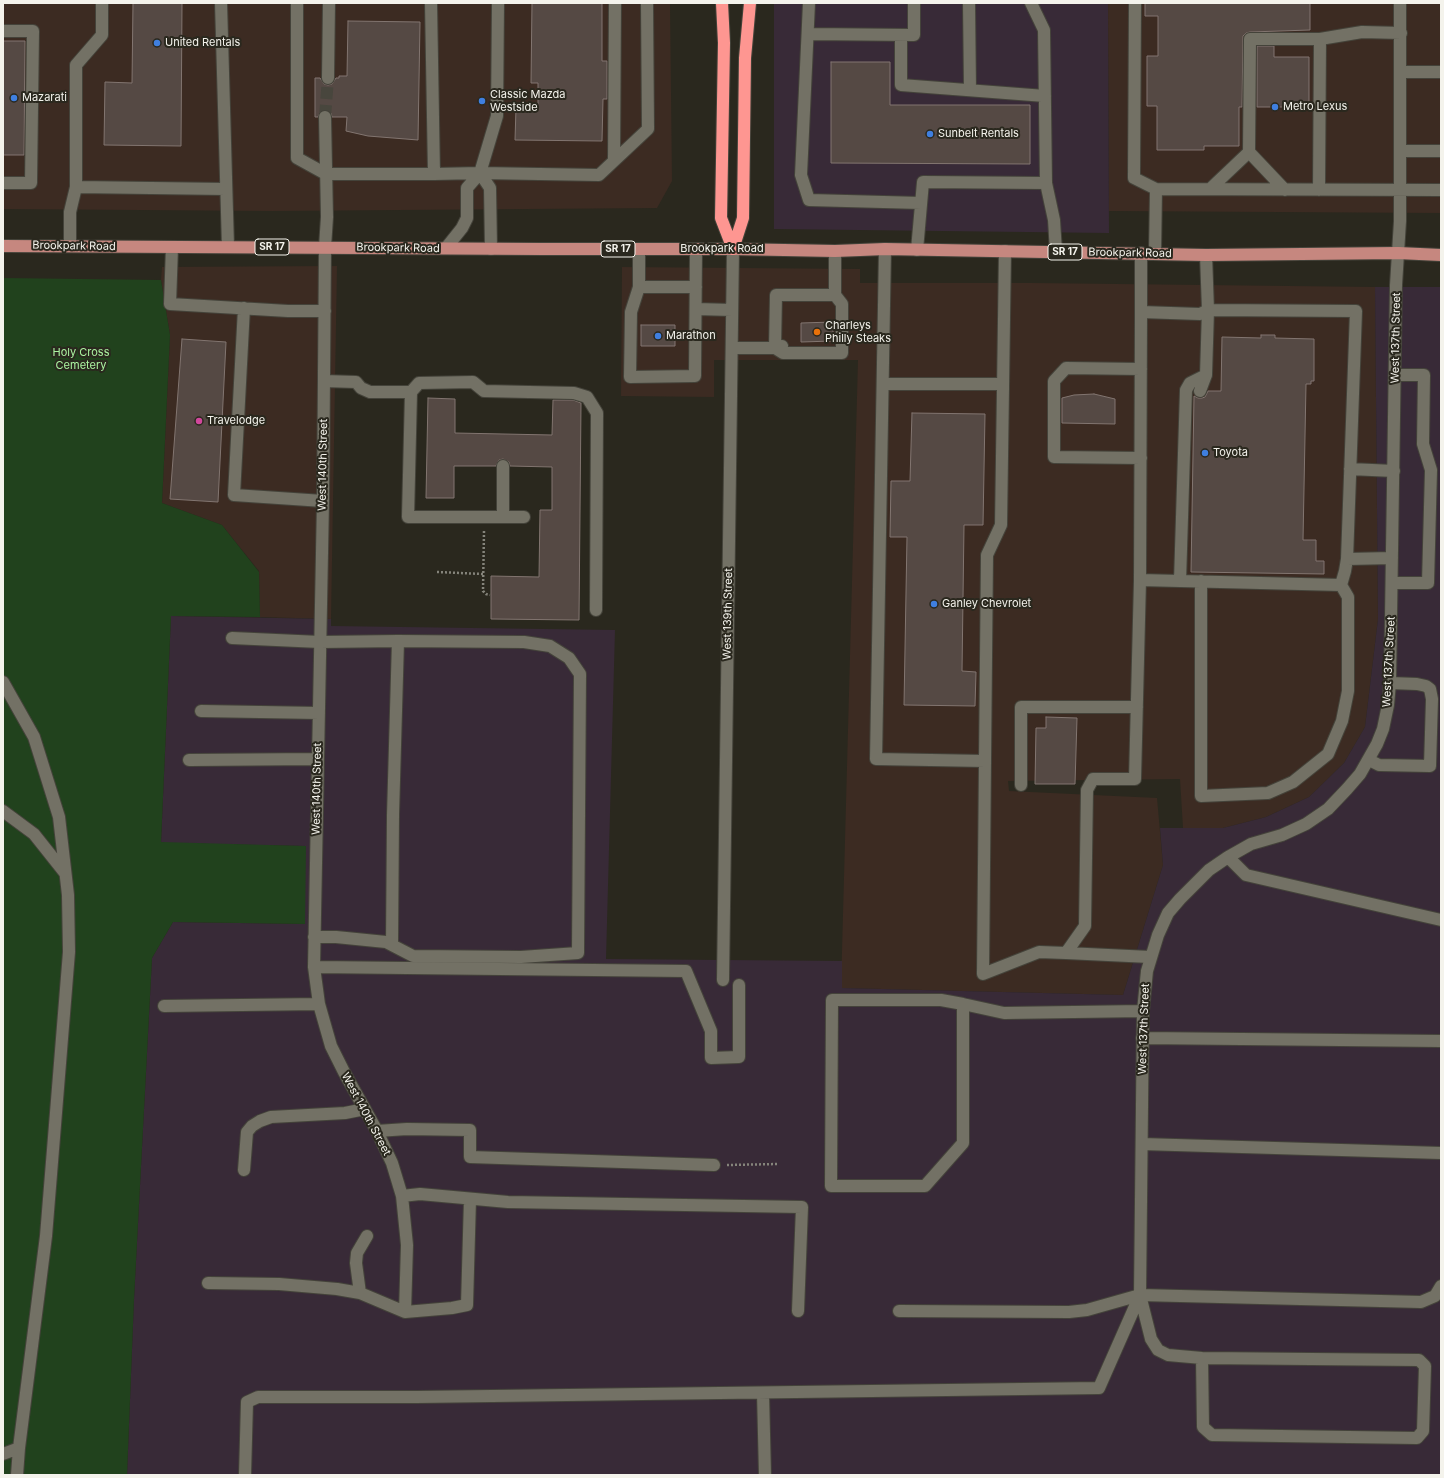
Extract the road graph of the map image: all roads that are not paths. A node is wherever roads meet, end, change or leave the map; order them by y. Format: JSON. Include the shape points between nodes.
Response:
{"nodes":[{"id":1,"x":102,"y":3,"type":"edge"},
{"id":2,"x":221,"y":3,"type":"edge"},
{"id":3,"x":297,"y":3,"type":"edge"},
{"id":4,"x":329,"y":3,"type":"edge"},
{"id":5,"x":431,"y":3,"type":"edge"},
{"id":6,"x":498,"y":3,"type":"edge"},
{"id":7,"x":615,"y":3,"type":"edge"},
{"id":8,"x":647,"y":3,"type":"edge"},
{"id":9,"x":722,"y":3,"type":"edge"},
{"id":10,"x":750,"y":3,"type":"edge"},
{"id":11,"x":810,"y":3,"type":"edge"},
{"id":12,"x":914,"y":3,"type":"edge"},
{"id":13,"x":969,"y":3,"type":"edge"},
{"id":14,"x":1031,"y":3,"type":"edge"},
{"id":15,"x":1135,"y":3,"type":"edge"},
{"id":16,"x":1400,"y":3,"type":"edge"},
{"id":17,"x":3,"y":31,"type":"edge"},
{"id":18,"x":1401,"y":33,"type":"junction"},
{"id":19,"x":808,"y":34,"type":"junction"},
{"id":20,"x":901,"y":35,"type":"junction"},
{"id":21,"x":1320,"y":39,"type":"junction"},
{"id":22,"x":1401,"y":72,"type":"junction"},
{"id":23,"x":1441,"y":72,"type":"edge"},
{"id":24,"x":328,"y":78,"type":"tunnel mouth"},
{"id":25,"x":970,"y":90,"type":"junction"},
{"id":26,"x":1045,"y":96,"type":"junction"},
{"id":27,"x":325,"y":117,"type":"tunnel mouth"},
{"id":28,"x":1401,"y":151,"type":"junction"},
{"id":29,"x":1249,"y":152,"type":"junction"},
{"id":30,"x":1441,"y":152,"type":"edge"},
{"id":31,"x":614,"y":160,"type":"junction"},
{"id":32,"x":480,"y":173,"type":"junction"},
{"id":33,"x":326,"y":174,"type":"junction"},
{"id":34,"x":434,"y":174,"type":"junction"},
{"id":35,"x":3,"y":183,"type":"edge"},
{"id":36,"x":1046,"y":183,"type":"junction"},
{"id":37,"x":76,"y":187,"type":"junction"},
{"id":38,"x":226,"y":189,"type":"junction"},
{"id":39,"x":1156,"y":189,"type":"junction"},
{"id":40,"x":1210,"y":189,"type":"junction"},
{"id":41,"x":1286,"y":190,"type":"junction"},
{"id":42,"x":1319,"y":190,"type":"junction"},
{"id":43,"x":1400,"y":190,"type":"junction"},
{"id":44,"x":1441,"y":190,"type":"edge"},
{"id":45,"x":921,"y":203,"type":"junction"},
{"id":46,"x":3,"y":246,"type":"edge"},
{"id":47,"x":70,"y":246,"type":"junction"},
{"id":48,"x":172,"y":247,"type":"junction"},
{"id":49,"x":228,"y":247,"type":"junction"},
{"id":50,"x":325,"y":247,"type":"junction"},
{"id":51,"x":446,"y":248,"type":"junction"},
{"id":52,"x":490,"y":249,"type":"junction"},
{"id":53,"x":639,"y":249,"type":"junction"},
{"id":54,"x":696,"y":249,"type":"junction"},
{"id":55,"x":733,"y":249,"type":"junction"},
{"id":56,"x":886,"y":249,"type":"junction"},
{"id":57,"x":917,"y":250,"type":"junction"},
{"id":58,"x":835,"y":251,"type":"junction"},
{"id":59,"x":1005,"y":251,"type":"junction"},
{"id":60,"x":1056,"y":252,"type":"junction"},
{"id":61,"x":1141,"y":253,"type":"junction"},
{"id":62,"x":1398,"y":253,"type":"junction"},
{"id":63,"x":1155,"y":254,"type":"junction"},
{"id":64,"x":1206,"y":255,"type":"junction"},
{"id":65,"x":1441,"y":255,"type":"edge"},
{"id":66,"x":639,"y":286,"type":"junction"},
{"id":67,"x":696,"y":286,"type":"junction"},
{"id":68,"x":835,"y":295,"type":"junction"},
{"id":69,"x":244,"y":308,"type":"junction"},
{"id":70,"x":696,"y":309,"type":"junction"},
{"id":71,"x":732,"y":310,"type":"junction"},
{"id":72,"x":1208,"y":310,"type":"junction"},
{"id":73,"x":325,"y":311,"type":"junction"},
{"id":74,"x":1141,"y":312,"type":"junction"},
{"id":75,"x":732,"y":348,"type":"junction"},
{"id":76,"x":775,"y":348,"type":"junction"},
{"id":77,"x":1141,"y":369,"type":"junction"},
{"id":78,"x":1206,"y":375,"type":"junction"},
{"id":79,"x":1395,"y":375,"type":"junction"},
{"id":80,"x":324,"y":380,"type":"junction"},
{"id":81,"x":883,"y":384,"type":"junction"},
{"id":82,"x":1003,"y":384,"type":"junction"},
{"id":83,"x":1205,"y":391,"type":"dead end"},
{"id":84,"x":411,"y":392,"type":"junction"},
{"id":85,"x":1141,"y":458,"type":"junction"},
{"id":86,"x":503,"y":466,"type":"dead end"},
{"id":87,"x":1350,"y":469,"type":"junction"},
{"id":88,"x":1394,"y":471,"type":"junction"},
{"id":89,"x":322,"y":500,"type":"junction"},
{"id":90,"x":503,"y":517,"type":"junction"},
{"id":91,"x":524,"y":517,"type":"dead end"},
{"id":92,"x":1392,"y":558,"type":"junction"},
{"id":93,"x":1347,"y":559,"type":"junction"},
{"id":94,"x":1140,"y":580,"type":"junction"},
{"id":95,"x":1180,"y":581,"type":"junction"},
{"id":96,"x":1201,"y":581,"type":"junction"},
{"id":97,"x":1392,"y":583,"type":"junction"},
{"id":98,"x":1341,"y":585,"type":"junction"},
{"id":99,"x":596,"y":610,"type":"dead end"},
{"id":100,"x":232,"y":638,"type":"dead end"},
{"id":101,"x":398,"y":641,"type":"junction"},
{"id":102,"x":320,"y":642,"type":"junction"},
{"id":103,"x":3,"y":682,"type":"edge"},
{"id":104,"x":1390,"y":683,"type":"junction"},
{"id":105,"x":1137,"y":707,"type":"junction"},
{"id":106,"x":201,"y":710,"type":"dead end"},
{"id":107,"x":319,"y":713,"type":"junction"},
{"id":108,"x":318,"y":759,"type":"junction"},
{"id":109,"x":189,"y":760,"type":"dead end"},
{"id":110,"x":1368,"y":760,"type":"junction"},
{"id":111,"x":986,"y":761,"type":"junction"},
{"id":112,"x":1021,"y":785,"type":"dead end"},
{"id":113,"x":3,"y":810,"type":"edge"},
{"id":114,"x":1228,"y":857,"type":"junction"},
{"id":115,"x":66,"y":873,"type":"junction"},
{"id":116,"x":1441,"y":920,"type":"edge"},
{"id":117,"x":314,"y":937,"type":"junction"},
{"id":118,"x":392,"y":945,"type":"junction"},
{"id":119,"x":1066,"y":953,"type":"junction"},
{"id":120,"x":1150,"y":957,"type":"junction"},
{"id":121,"x":314,"y":967,"type":"junction"},
{"id":122,"x":722,"y":980,"type":"dead end"},
{"id":123,"x":739,"y":985,"type":"dead end"},
{"id":124,"x":319,"y":1004,"type":"junction"},
{"id":125,"x":963,"y":1004,"type":"junction"},
{"id":126,"x":164,"y":1006,"type":"dead end"},
{"id":127,"x":1143,"y":1011,"type":"junction"},
{"id":128,"x":1142,"y":1038,"type":"junction"},
{"id":129,"x":1441,"y":1042,"type":"edge"},
{"id":130,"x":365,"y":1109,"type":"junction"},
{"id":131,"x":377,"y":1131,"type":"junction"},
{"id":132,"x":1142,"y":1144,"type":"junction"},
{"id":133,"x":1441,"y":1153,"type":"edge"},
{"id":134,"x":714,"y":1165,"type":"road end"},
{"id":135,"x":244,"y":1170,"type":"dead end"},
{"id":136,"x":402,"y":1196,"type":"junction"},
{"id":137,"x":470,"y":1199,"type":"junction"},
{"id":138,"x":367,"y":1236,"type":"dead end"},
{"id":139,"x":208,"y":1283,"type":"dead end"},
{"id":140,"x":1441,"y":1286,"type":"edge"},
{"id":141,"x":360,"y":1293,"type":"junction"},
{"id":142,"x":1140,"y":1295,"type":"junction"},
{"id":143,"x":798,"y":1311,"type":"dead end"},
{"id":144,"x":900,"y":1311,"type":"dead end"},
{"id":145,"x":405,"y":1312,"type":"junction"},
{"id":146,"x":1202,"y":1358,"type":"junction"},
{"id":147,"x":763,"y":1393,"type":"junction"},
{"id":148,"x":19,"y":1448,"type":"junction"},
{"id":149,"x":3,"y":1454,"type":"edge"},
{"id":150,"x":17,"y":1475,"type":"edge"},
{"id":151,"x":245,"y":1475,"type":"edge"},
{"id":152,"x":765,"y":1475,"type":"edge"}],
"edges":[{"from":1,"to":37,"type":"street","via":[[102,35],[76,65]]},
{"from":2,"to":38,"type":"street"},
{"from":3,"to":33,"type":"street","via":[[297,158]]},
{"from":4,"to":24,"type":"street"},
{"from":5,"to":34,"type":"street"},
{"from":6,"to":32,"type":"street","via":[[497,116]]},
{"from":7,"to":31,"type":"street"},
{"from":8,"to":31,"type":"street","via":[[648,129]]},
{"from":9,"to":55,"type":"highway","via":[[724,43],[721,218]]},
{"from":10,"to":55,"type":"highway","via":[[744,58],[743,218]]},
{"from":11,"to":19,"type":"street"},
{"from":12,"to":20,"type":"street","via":[[914,35]]},
{"from":13,"to":25,"type":"street"},
{"from":14,"to":26,"type":"street","via":[[1044,30]]},
{"from":15,"to":39,"type":"street","via":[[1134,178]]},
{"from":16,"to":18,"type":"street","name":"West 137th Street"},
{"from":17,"to":35,"type":"street","via":[[33,32],[32,183]]},
{"from":18,"to":21,"type":"street","via":[[1362,32]]},
{"from":18,"to":22,"type":"street","name":"West 137th Street"},
{"from":19,"to":20,"type":"street"},
{"from":19,"to":45,"type":"street","via":[[801,175],[809,200]]},
{"from":20,"to":25,"type":"street","via":[[901,85]]},
{"from":21,"to":29,"type":"street","via":[[1250,39]]},
{"from":21,"to":42,"type":"street"},
{"from":22,"to":23,"type":"street"},
{"from":22,"to":28,"type":"street","name":"West 137th Street"},
{"from":25,"to":26,"type":"street"},
{"from":26,"to":36,"type":"street"},
{"from":27,"to":33,"type":"street","name":"West 140th Street"},
{"from":28,"to":30,"type":"street"},
{"from":28,"to":43,"type":"street","name":"West 137th Street"},
{"from":29,"to":40,"type":"street"},
{"from":29,"to":41,"type":"street"},
{"from":31,"to":32,"type":"street","via":[[598,175]]},
{"from":32,"to":34,"type":"street"},
{"from":32,"to":51,"type":"street","via":[[467,188],[467,218]]},
{"from":32,"to":52,"type":"street","via":[[490,188]]},
{"from":33,"to":34,"type":"street"},
{"from":33,"to":50,"type":"street","name":"West 140th Street"},
{"from":36,"to":45,"type":"street","via":[[923,182]]},
{"from":36,"to":60,"type":"street","via":[[1054,220]]},
{"from":37,"to":38,"type":"street"},
{"from":37,"to":47,"type":"street","via":[[70,212]]},
{"from":38,"to":49,"type":"street"},
{"from":39,"to":40,"type":"street"},
{"from":39,"to":63,"type":"street"},
{"from":40,"to":41,"type":"street"},
{"from":41,"to":42,"type":"street"},
{"from":42,"to":43,"type":"street"},
{"from":43,"to":44,"type":"street"},
{"from":43,"to":62,"type":"street","name":"West 137th Street"},
{"from":45,"to":57,"type":"street"},
{"from":46,"to":47,"type":"main road","name":"Brookpark Road","number":"SR 17"},
{"from":47,"to":48,"type":"main road","name":"Brookpark Road","number":"SR 17"},
{"from":48,"to":49,"type":"main road","name":"Brookpark Road","number":"SR 17"},
{"from":48,"to":69,"type":"street","via":[[170,304]]},
{"from":49,"to":50,"type":"main road","name":"Brookpark Road","number":"SR 17"},
{"from":50,"to":51,"type":"main road","name":"Brookpark Road","number":"SR 17"},
{"from":50,"to":73,"type":"street","name":"West 140th Street"},
{"from":51,"to":52,"type":"main road","name":"Brookpark Road","number":"SR 17"},
{"from":52,"to":53,"type":"main road","name":"Brookpark Road","number":"SR 17"},
{"from":53,"to":54,"type":"main road","name":"Brookpark Road","number":"SR 17"},
{"from":53,"to":66,"type":"street"},
{"from":54,"to":55,"type":"main road","name":"Brookpark Road","number":"SR 17"},
{"from":54,"to":67,"type":"street"},
{"from":55,"to":58,"type":"main road","name":"Brookpark Road","number":"SR 17"},
{"from":55,"to":71,"type":"street","name":"West 139th Street"},
{"from":56,"to":57,"type":"main road","name":"Brookpark Road","number":"SR 17"},
{"from":56,"to":58,"type":"main road","name":"Brookpark Road","number":"SR 17"},
{"from":56,"to":81,"type":"street"},
{"from":57,"to":59,"type":"main road","name":"Brookpark Road","number":"SR 17"},
{"from":58,"to":68,"type":"street"},
{"from":59,"to":60,"type":"main road","name":"Brookpark Road","number":"SR 17"},
{"from":59,"to":82,"type":"street"},
{"from":60,"to":61,"type":"main road","name":"Brookpark Road","number":"SR 17"},
{"from":61,"to":63,"type":"main road","name":"Brookpark Road","number":"SR 17"},
{"from":61,"to":74,"type":"street"},
{"from":62,"to":64,"type":"main road","name":"Brookpark Road","number":"SR 17"},
{"from":62,"to":65,"type":"main road","name":"Brookpark Road","number":"SR 17"},
{"from":62,"to":79,"type":"street","name":"West 137th Street"},
{"from":63,"to":64,"type":"main road","name":"Brookpark Road","number":"SR 17"},
{"from":64,"to":72,"type":"street"},
{"from":66,"to":67,"type":"street"},
{"from":66,"to":70,"type":"street","via":[[631,312],[630,377],[695,376]]},
{"from":67,"to":70,"type":"street"},
{"from":68,"to":76,"type":"street","via":[[776,295]]},
{"from":68,"to":76,"type":"street","via":[[842,304],[842,353],[783,353]]},
{"from":69,"to":73,"type":"street"},
{"from":69,"to":89,"type":"street","via":[[234,495]]},
{"from":70,"to":71,"type":"street"},
{"from":71,"to":75,"type":"street","name":"West 139th Street"},
{"from":72,"to":74,"type":"street","via":[[1200,314]]},
{"from":72,"to":78,"type":"street"},
{"from":72,"to":87,"type":"street","via":[[1356,311]]},
{"from":73,"to":80,"type":"street","name":"West 140th Street"},
{"from":74,"to":77,"type":"street"},
{"from":75,"to":76,"type":"street"},
{"from":75,"to":122,"type":"street","name":"West 139th Street"},
{"from":77,"to":85,"type":"street"},
{"from":77,"to":85,"type":"street","via":[[1066,368],[1054,381],[1054,457]]},
{"from":78,"to":83,"type":"street"},
{"from":78,"to":95,"type":"street","via":[[1190,383],[1186,390]]},
{"from":79,"to":88,"type":"street","name":"West 137th Street"},
{"from":79,"to":97,"type":"street","via":[[1424,375],[1423,444],[1432,470],[1428,583]]},
{"from":80,"to":84,"type":"street","via":[[356,382],[370,392]]},
{"from":80,"to":89,"type":"street","name":"West 140th Street"},
{"from":81,"to":82,"type":"street"},
{"from":81,"to":111,"type":"street","via":[[876,759]]},
{"from":82,"to":111,"type":"street","via":[[1001,525],[987,555]]},
{"from":84,"to":90,"type":"street","via":[[408,517]]},
{"from":84,"to":99,"type":"street","via":[[419,384],[473,382],[484,391],[574,393],[587,397],[597,413]]},
{"from":85,"to":94,"type":"street"},
{"from":86,"to":90,"type":"street"},
{"from":87,"to":88,"type":"street"},
{"from":87,"to":93,"type":"street"},
{"from":88,"to":92,"type":"street","name":"West 137th Street"},
{"from":89,"to":102,"type":"street","name":"West 140th Street"},
{"from":90,"to":91,"type":"street"},
{"from":92,"to":93,"type":"street"},
{"from":92,"to":97,"type":"street","name":"West 137th Street"},
{"from":93,"to":98,"type":"street"},
{"from":94,"to":95,"type":"street"},
{"from":94,"to":105,"type":"street"},
{"from":95,"to":96,"type":"street"},
{"from":96,"to":98,"type":"street"},
{"from":96,"to":98,"type":"street","via":[[1201,796],[1268,793],[1293,782],[1328,754],[1342,721],[1348,691],[1348,597]]},
{"from":97,"to":104,"type":"street","name":"West 137th Street"},
{"from":100,"to":102,"type":"street"},
{"from":101,"to":102,"type":"street"},
{"from":101,"to":118,"type":"street"},
{"from":101,"to":118,"type":"street","via":[[524,642],[550,646],[569,658],[580,674],[578,954],[521,957],[413,956]]},
{"from":102,"to":107,"type":"street","name":"West 140th Street"},
{"from":103,"to":115,"type":"street","via":[[34,738],[59,817]]},
{"from":104,"to":110,"type":"street","name":"West 137th Street","via":[[1383,729]]},
{"from":104,"to":110,"type":"street","via":[[1417,684],[1430,689],[1430,766],[1379,765]]},
{"from":105,"to":112,"type":"street","via":[[1021,707]]},
{"from":105,"to":119,"type":"street","via":[[1135,779],[1093,779],[1087,790],[1085,926]]},
{"from":106,"to":107,"type":"street"},
{"from":107,"to":108,"type":"street","name":"West 140th Street"},
{"from":108,"to":109,"type":"street"},
{"from":108,"to":117,"type":"street","name":"West 140th Street"},
{"from":110,"to":114,"type":"street","name":"West 137th Street","via":[[1348,789],[1328,809],[1282,835],[1251,844]]},
{"from":111,"to":119,"type":"street","via":[[983,974],[1040,952]]},
{"from":113,"to":115,"type":"street","via":[[34,834]]},
{"from":114,"to":116,"type":"street","via":[[1246,874]]},
{"from":114,"to":120,"type":"street","name":"West 137th Street","via":[[1209,870],[1168,913]]},
{"from":115,"to":148,"type":"street","via":[[69,952],[48,1212]]},
{"from":117,"to":118,"type":"street","via":[[386,942]]},
{"from":117,"to":121,"type":"street","name":"West 140th Street"},
{"from":119,"to":120,"type":"street"},
{"from":120,"to":127,"type":"street","name":"West 137th Street","via":[[1144,985]]},
{"from":121,"to":123,"type":"street","via":[[686,971],[711,1031],[711,1058],[739,1057]]},
{"from":121,"to":124,"type":"street","name":"West 140th Street"},
{"from":124,"to":126,"type":"street"},
{"from":124,"to":130,"type":"street","name":"West 140th Street","via":[[331,1046]]},
{"from":125,"to":125,"type":"street","via":[[941,1000],[832,1000],[831,1186],[925,1186],[963,1143]]},
{"from":125,"to":127,"type":"street","via":[[1004,1013]]},
{"from":127,"to":128,"type":"street","name":"West 137th Street"},
{"from":128,"to":129,"type":"street"},
{"from":128,"to":132,"type":"street","name":"West 137th Street"},
{"from":130,"to":131,"type":"street","name":"West 140th Street"},
{"from":130,"to":135,"type":"street","via":[[271,1117],[260,1121],[247,1132]]},
{"from":131,"to":134,"type":"street","via":[[470,1130],[470,1157]]},
{"from":131,"to":136,"type":"street","name":"West 140th Street","via":[[392,1163]]},
{"from":132,"to":133,"type":"street"},
{"from":132,"to":142,"type":"street","name":"West 137th Street"},
{"from":136,"to":137,"type":"street","via":[[420,1194]]},
{"from":136,"to":145,"type":"street","name":"West 140th Street","via":[[406,1245]]},
{"from":137,"to":143,"type":"street","via":[[802,1207]]},
{"from":137,"to":145,"type":"street","via":[[467,1305]]},
{"from":138,"to":141,"type":"street","via":[[357,1252]]},
{"from":139,"to":141,"type":"street","via":[[279,1284]]},
{"from":140,"to":142,"type":"street","via":[[1435,1296],[1421,1302]]},
{"from":141,"to":145,"type":"street"},
{"from":142,"to":144,"type":"street","via":[[1087,1310],[1069,1312]]},
{"from":142,"to":146,"type":"street","via":[[1151,1339],[1158,1350],[1168,1355]]},
{"from":142,"to":147,"type":"street","via":[[1099,1388]]},
{"from":146,"to":146,"type":"street","via":[[1419,1360],[1425,1366],[1423,1431],[1417,1438],[1212,1435],[1203,1427]]},
{"from":147,"to":151,"type":"street","via":[[258,1397],[247,1402]]},
{"from":147,"to":152,"type":"street"},
{"from":148,"to":149,"type":"street"},
{"from":148,"to":150,"type":"street"}]}
